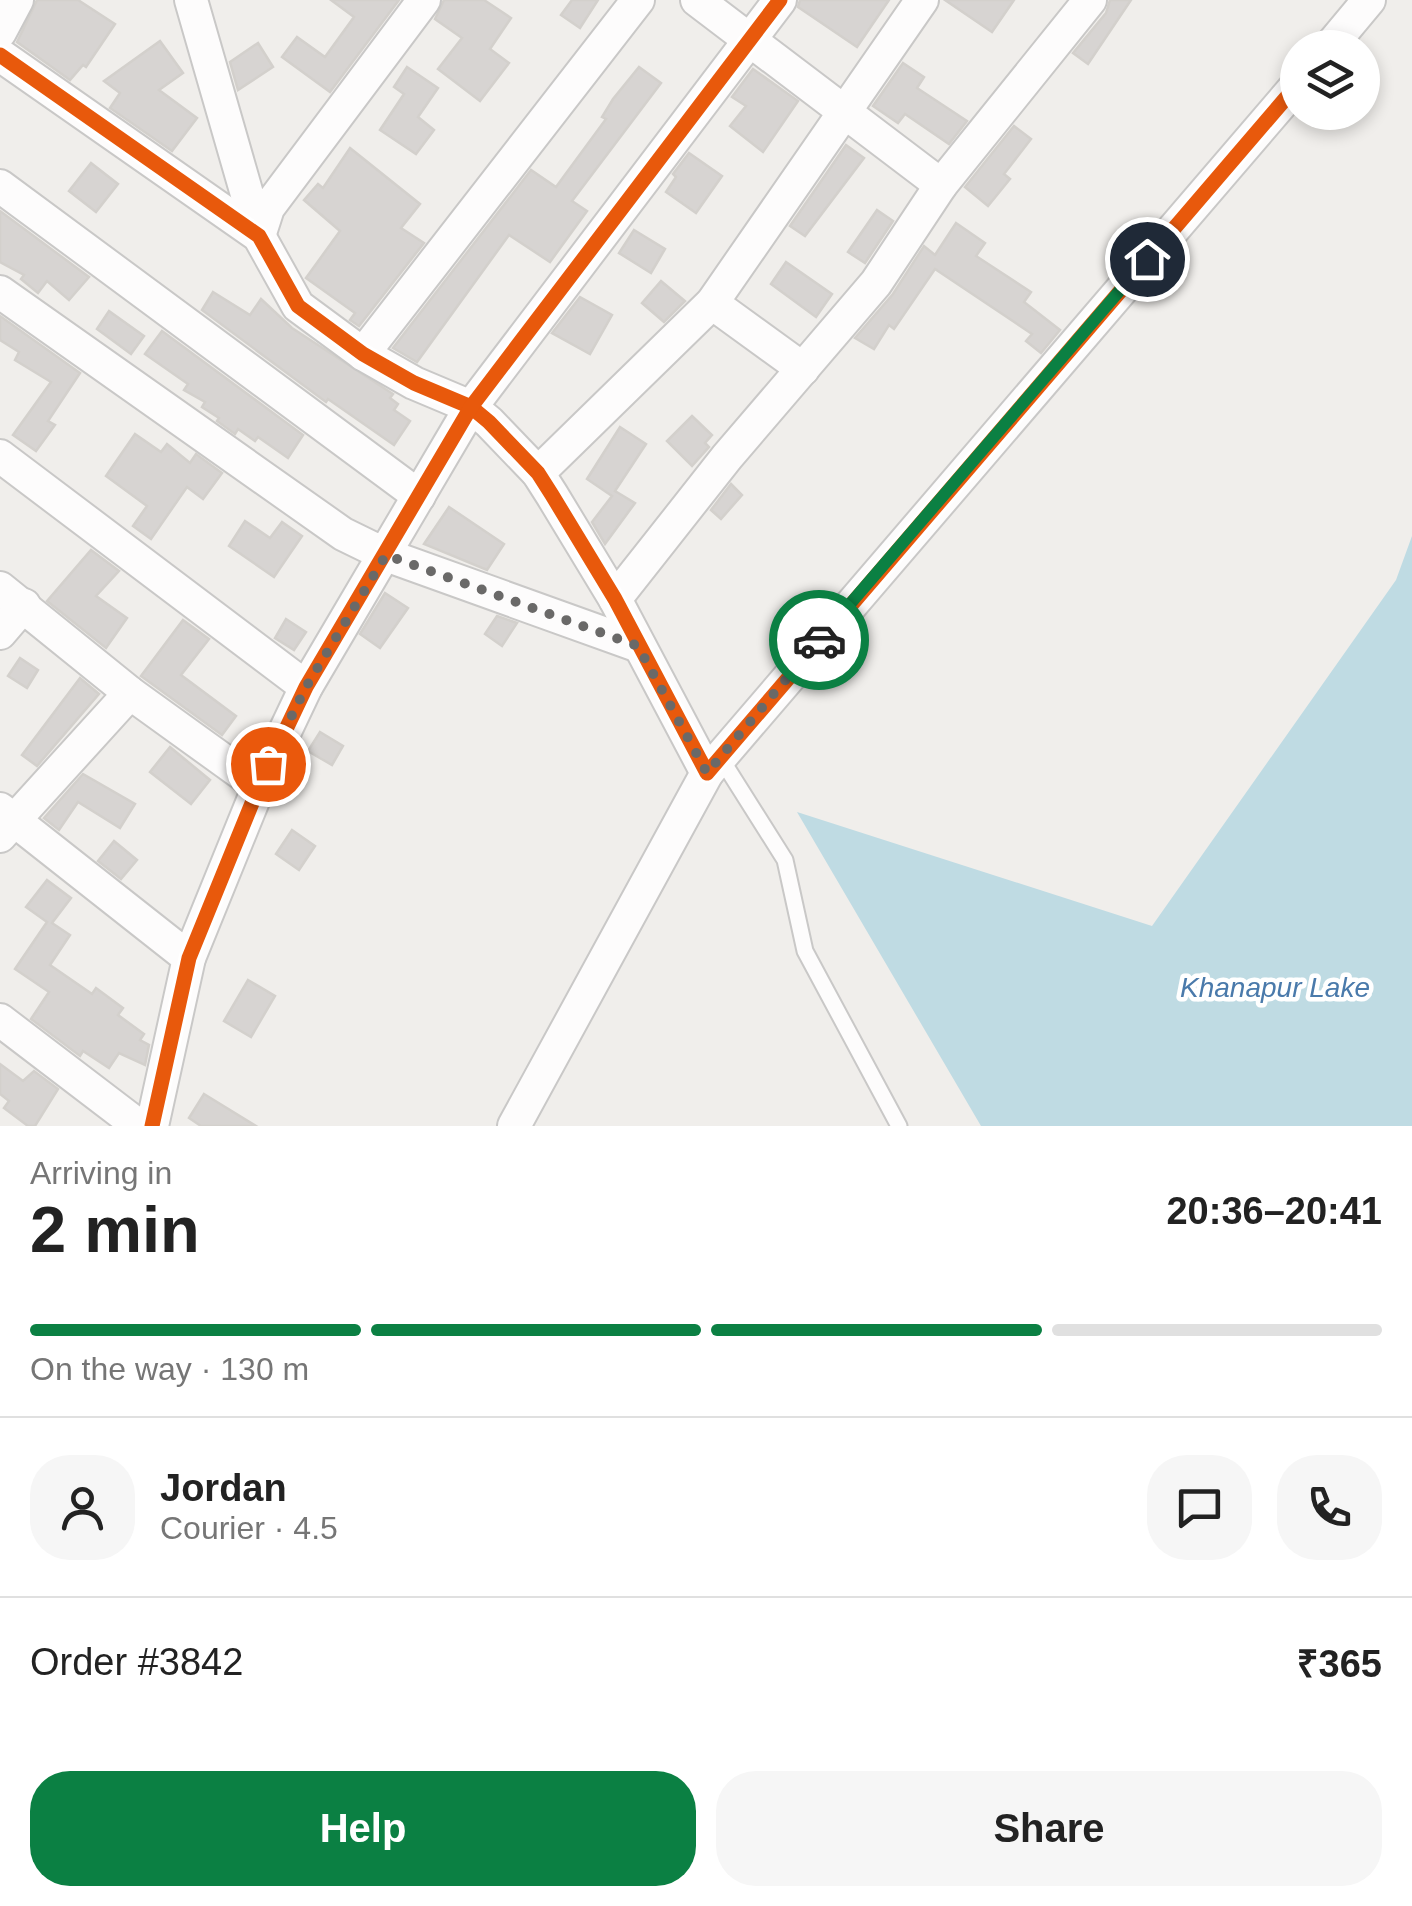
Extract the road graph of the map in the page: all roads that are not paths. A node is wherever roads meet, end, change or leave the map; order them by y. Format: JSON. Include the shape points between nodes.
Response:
{"nodes":[{"id":1,"x":17,"y":0,"type":"edge"},
{"id":2,"x":191,"y":0,"type":"edge"},
{"id":3,"x":424,"y":0,"type":"edge"},
{"id":4,"x":638,"y":0,"type":"edge"},
{"id":5,"x":697,"y":0,"type":"edge"},
{"id":6,"x":780,"y":0,"type":"edge"},
{"id":7,"x":922,"y":0,"type":"edge"},
{"id":8,"x":1090,"y":0,"type":"edge"},
{"id":9,"x":1369,"y":0,"type":"edge"},
{"id":10,"x":1343,"y":30,"type":"edge"},
{"id":11,"x":0,"y":32,"type":"edge"},
{"id":12,"x":750,"y":37,"type":"junction"},
{"id":13,"x":0,"y":55,"type":"edge"},
{"id":14,"x":1280,"y":105,"type":"edge"},
{"id":15,"x":845,"y":109,"type":"junction"},
{"id":16,"x":941,"y":185,"type":"junction"},
{"id":17,"x":0,"y":186,"type":"edge"},
{"id":18,"x":258,"y":236,"type":"junction"},
{"id":19,"x":0,"y":292,"type":"edge"},
{"id":20,"x":712,"y":303,"type":"junction"},
{"id":21,"x":364,"y":354,"type":"junction"},
{"id":22,"x":803,"y":369,"type":"junction"},
{"id":23,"x":471,"y":407,"type":"junction"},
{"id":24,"x":0,"y":456,"type":"edge"},
{"id":25,"x":538,"y":473,"type":"junction"},
{"id":26,"x":419,"y":496,"type":"junction"},
{"id":27,"x":386,"y":555,"type":"junction"},
{"id":28,"x":12,"y":596,"type":"edge"},
{"id":29,"x":615,"y":600,"type":"junction"},
{"id":30,"x":0,"y":632,"type":"edge"},
{"id":31,"x":638,"y":646,"type":"junction"},
{"id":32,"x":306,"y":687,"type":"junction"},
{"id":33,"x":130,"y":694,"type":"junction"},
{"id":34,"x":713,"y":765,"type":"junction"},
{"id":35,"x":259,"y":786,"type":"junction"},
{"id":36,"x":4,"y":821,"type":"edge"},
{"id":37,"x":190,"y":958,"type":"junction"},
{"id":38,"x":0,"y":1020,"type":"edge"},
{"id":39,"x":139,"y":1126,"type":"edge"},
{"id":40,"x":152,"y":1126,"type":"edge"},
{"id":41,"x":514,"y":1126,"type":"edge"},
{"id":42,"x":899,"y":1126,"type":"edge"}],
"edges":[{"from":1,"to":11,"type":"street"},
{"from":2,"to":18,"type":"street"},
{"from":3,"to":18,"type":"street","via":[[268,208]]},
{"from":4,"to":21,"type":"street"},
{"from":5,"to":12,"type":"street"},
{"from":6,"to":12,"type":"street"},
{"from":7,"to":15,"type":"street"},
{"from":8,"to":16,"type":"street"},
{"from":9,"to":10,"type":"street"},
{"from":12,"to":15,"type":"street"},
{"from":12,"to":23,"type":"street"},
{"from":13,"to":18,"type":"street"},
{"from":14,"to":34,"type":"street"},
{"from":15,"to":16,"type":"street"},
{"from":15,"to":20,"type":"street"},
{"from":16,"to":22,"type":"street","via":[[876,283]]},
{"from":17,"to":26,"type":"street"},
{"from":18,"to":21,"type":"street","via":[[298,306]]},
{"from":19,"to":27,"type":"street","via":[[326,524]]},
{"from":20,"to":22,"type":"street"},
{"from":20,"to":25,"type":"street"},
{"from":21,"to":23,"type":"street"},
{"from":22,"to":29,"type":"street"},
{"from":23,"to":25,"type":"street"},
{"from":23,"to":26,"type":"street"},
{"from":24,"to":32,"type":"street"},
{"from":25,"to":29,"type":"street"},
{"from":26,"to":27,"type":"street"},
{"from":27,"to":31,"type":"street"},
{"from":27,"to":32,"type":"street"},
{"from":28,"to":30,"type":"street"},
{"from":28,"to":33,"type":"street"},
{"from":29,"to":31,"type":"street"},
{"from":31,"to":34,"type":"street"},
{"from":32,"to":35,"type":"street"},
{"from":33,"to":35,"type":"street"},
{"from":33,"to":36,"type":"street"},
{"from":34,"to":41,"type":"street"},
{"from":34,"to":42,"type":"lane","via":[[786,860],[805,952]]},
{"from":35,"to":37,"type":"street"},
{"from":36,"to":37,"type":"street"},
{"from":37,"to":40,"type":"street"},
{"from":38,"to":39,"type":"street"}]}
